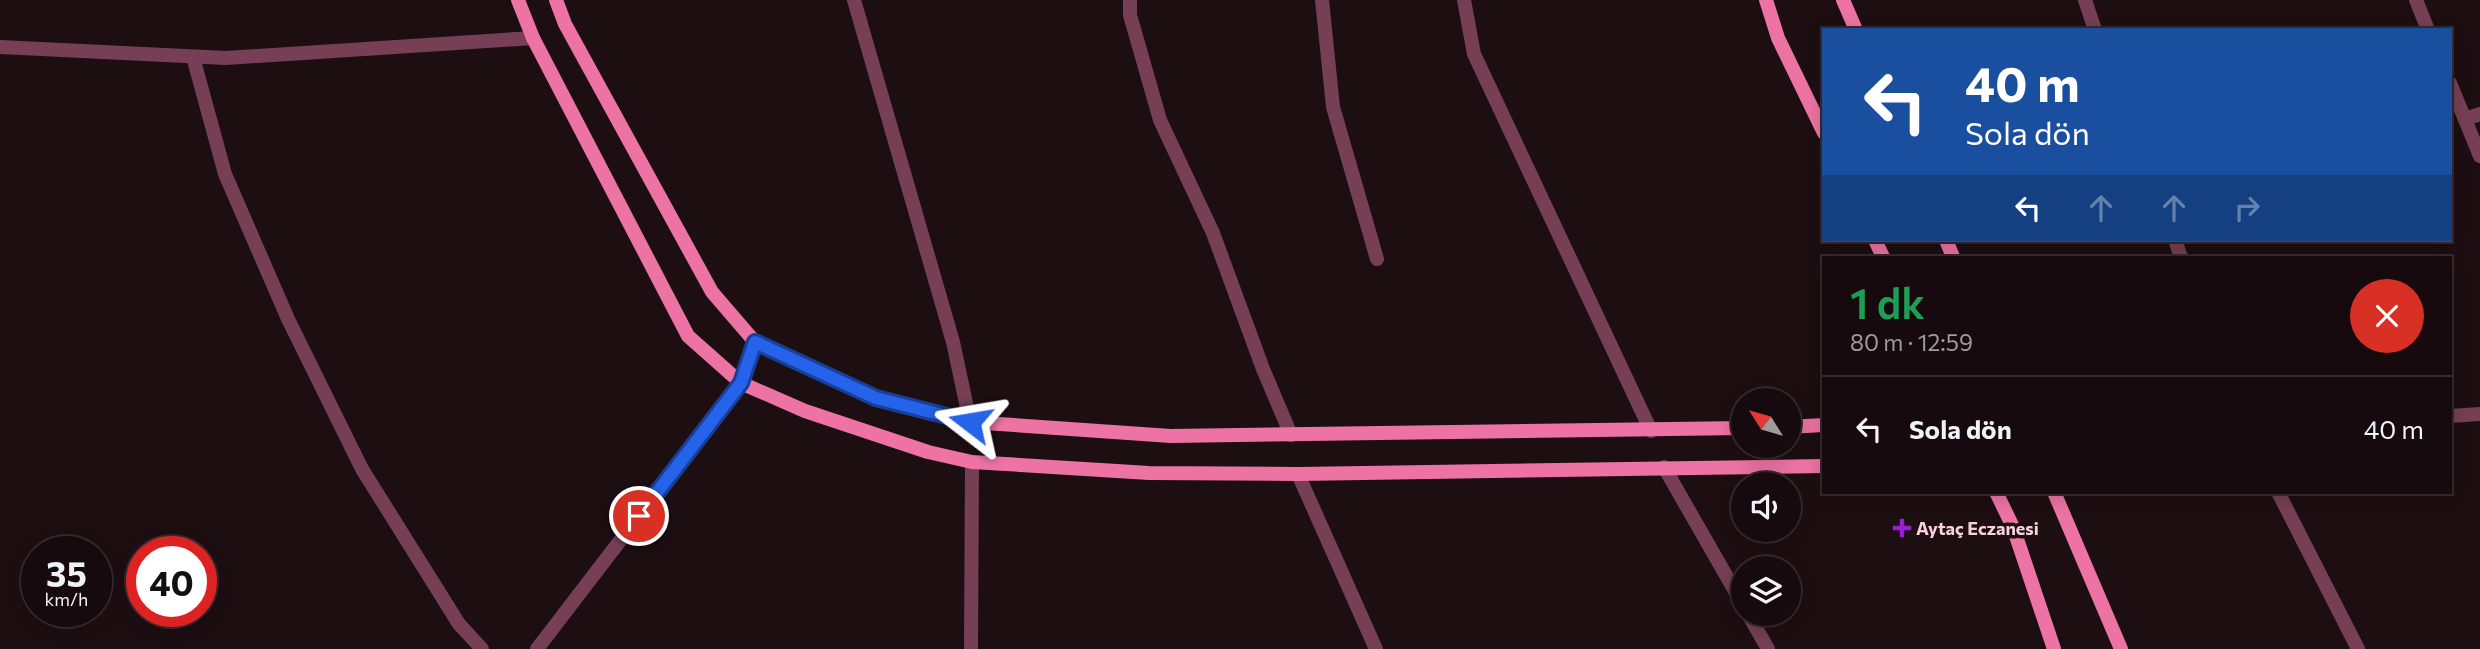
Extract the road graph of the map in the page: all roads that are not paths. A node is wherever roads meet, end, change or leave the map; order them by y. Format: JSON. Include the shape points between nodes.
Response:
{"nodes":[{"id":1,"x":519,"y":0,"type":"edge"},
{"id":2,"x":556,"y":0,"type":"edge"},
{"id":3,"x":854,"y":0,"type":"edge"},
{"id":4,"x":1130,"y":0,"type":"edge"},
{"id":5,"x":1322,"y":0,"type":"edge"},
{"id":6,"x":1464,"y":0,"type":"edge"},
{"id":7,"x":1766,"y":0,"type":"edge"},
{"id":8,"x":1843,"y":0,"type":"edge"},
{"id":9,"x":2085,"y":0,"type":"edge"},
{"id":10,"x":2416,"y":0,"type":"edge"},
{"id":11,"x":1855,"y":28,"type":"edge"},
{"id":12,"x":2094,"y":28,"type":"edge"},
{"id":13,"x":2427,"y":28,"type":"edge"},
{"id":14,"x":533,"y":38,"type":"junction"},
{"id":15,"x":0,"y":47,"type":"edge"},
{"id":16,"x":193,"y":57,"type":"junction"},
{"id":17,"x":2452,"y":88,"type":"edge"},
{"id":18,"x":2480,"y":114,"type":"edge"},
{"id":19,"x":2465,"y":119,"type":"junction"},
{"id":20,"x":1822,"y":129,"type":"edge"},
{"id":21,"x":2480,"y":156,"type":"edge"},
{"id":22,"x":1377,"y":259,"type":"dead end"},
{"id":23,"x":755,"y":342,"type":"junction"},
{"id":24,"x":741,"y":383,"type":"junction"},
{"id":25,"x":2480,"y":414,"type":"edge"},
{"id":26,"x":2452,"y":416,"type":"edge"},
{"id":27,"x":970,"y":422,"type":"junction"},
{"id":28,"x":1822,"y":425,"type":"edge"},
{"id":29,"x":1801,"y":426,"type":"edge"},
{"id":30,"x":1731,"y":428,"type":"edge"},
{"id":31,"x":1651,"y":431,"type":"junction"},
{"id":32,"x":1291,"y":435,"type":"junction"},
{"id":33,"x":972,"y":462,"type":"junction"},
{"id":34,"x":1822,"y":466,"type":"edge"},
{"id":35,"x":1664,"y":467,"type":"junction"},
{"id":36,"x":1298,"y":474,"type":"junction"},
{"id":37,"x":1997,"y":494,"type":"edge"},
{"id":38,"x":2055,"y":494,"type":"edge"},
{"id":39,"x":2279,"y":494,"type":"edge"},
{"id":40,"x":1731,"y":584,"type":"edge"},
{"id":41,"x":1755,"y":626,"type":"edge"},
{"id":42,"x":482,"y":649,"type":"edge"},
{"id":43,"x":537,"y":649,"type":"edge"},
{"id":44,"x":971,"y":649,"type":"edge"},
{"id":45,"x":1376,"y":649,"type":"edge"},
{"id":46,"x":1768,"y":649,"type":"edge"},
{"id":47,"x":2054,"y":649,"type":"edge"},
{"id":48,"x":2121,"y":649,"type":"edge"},
{"id":49,"x":2358,"y":649,"type":"edge"}],
"edges":[{"from":1,"to":14,"type":"street"},
{"from":2,"to":23,"type":"street","via":[[712,292]]},
{"from":3,"to":27,"type":"street","via":[[953,342]]},
{"from":4,"to":32,"type":"street","via":[[1129,15],[1160,120],[1213,233]]},
{"from":5,"to":22,"type":"street","via":[[1333,107]]},
{"from":6,"to":31,"type":"street","via":[[1474,54]]},
{"from":7,"to":20,"type":"street","via":[[1778,38]]},
{"from":8,"to":11,"type":"street"},
{"from":9,"to":12,"type":"street"},
{"from":10,"to":13,"type":"street"},
{"from":14,"to":16,"type":"street"},
{"from":14,"to":24,"type":"street","via":[[688,336]]},
{"from":15,"to":16,"type":"street"},
{"from":16,"to":42,"type":"street","via":[[225,174],[300,344],[362,469],[459,624]]},
{"from":17,"to":19,"type":"street"},
{"from":18,"to":19,"type":"street"},
{"from":19,"to":21,"type":"street"},
{"from":23,"to":24,"type":"street"},
{"from":23,"to":27,"type":"street","via":[[876,398]]},
{"from":24,"to":33,"type":"street","via":[[805,411]]},
{"from":24,"to":43,"type":"street"},
{"from":25,"to":26,"type":"street"},
{"from":27,"to":32,"type":"street","via":[[1171,436]]},
{"from":28,"to":29,"type":"street"},
{"from":30,"to":31,"type":"street"},
{"from":31,"to":32,"type":"street"},
{"from":33,"to":36,"type":"street","via":[[1149,473]]},
{"from":33,"to":44,"type":"street"},
{"from":34,"to":35,"type":"street"},
{"from":35,"to":36,"type":"street"},
{"from":35,"to":40,"type":"street"},
{"from":36,"to":45,"type":"street"},
{"from":37,"to":47,"type":"street"},
{"from":38,"to":48,"type":"street"},
{"from":39,"to":49,"type":"street"},
{"from":41,"to":46,"type":"street"}]}
